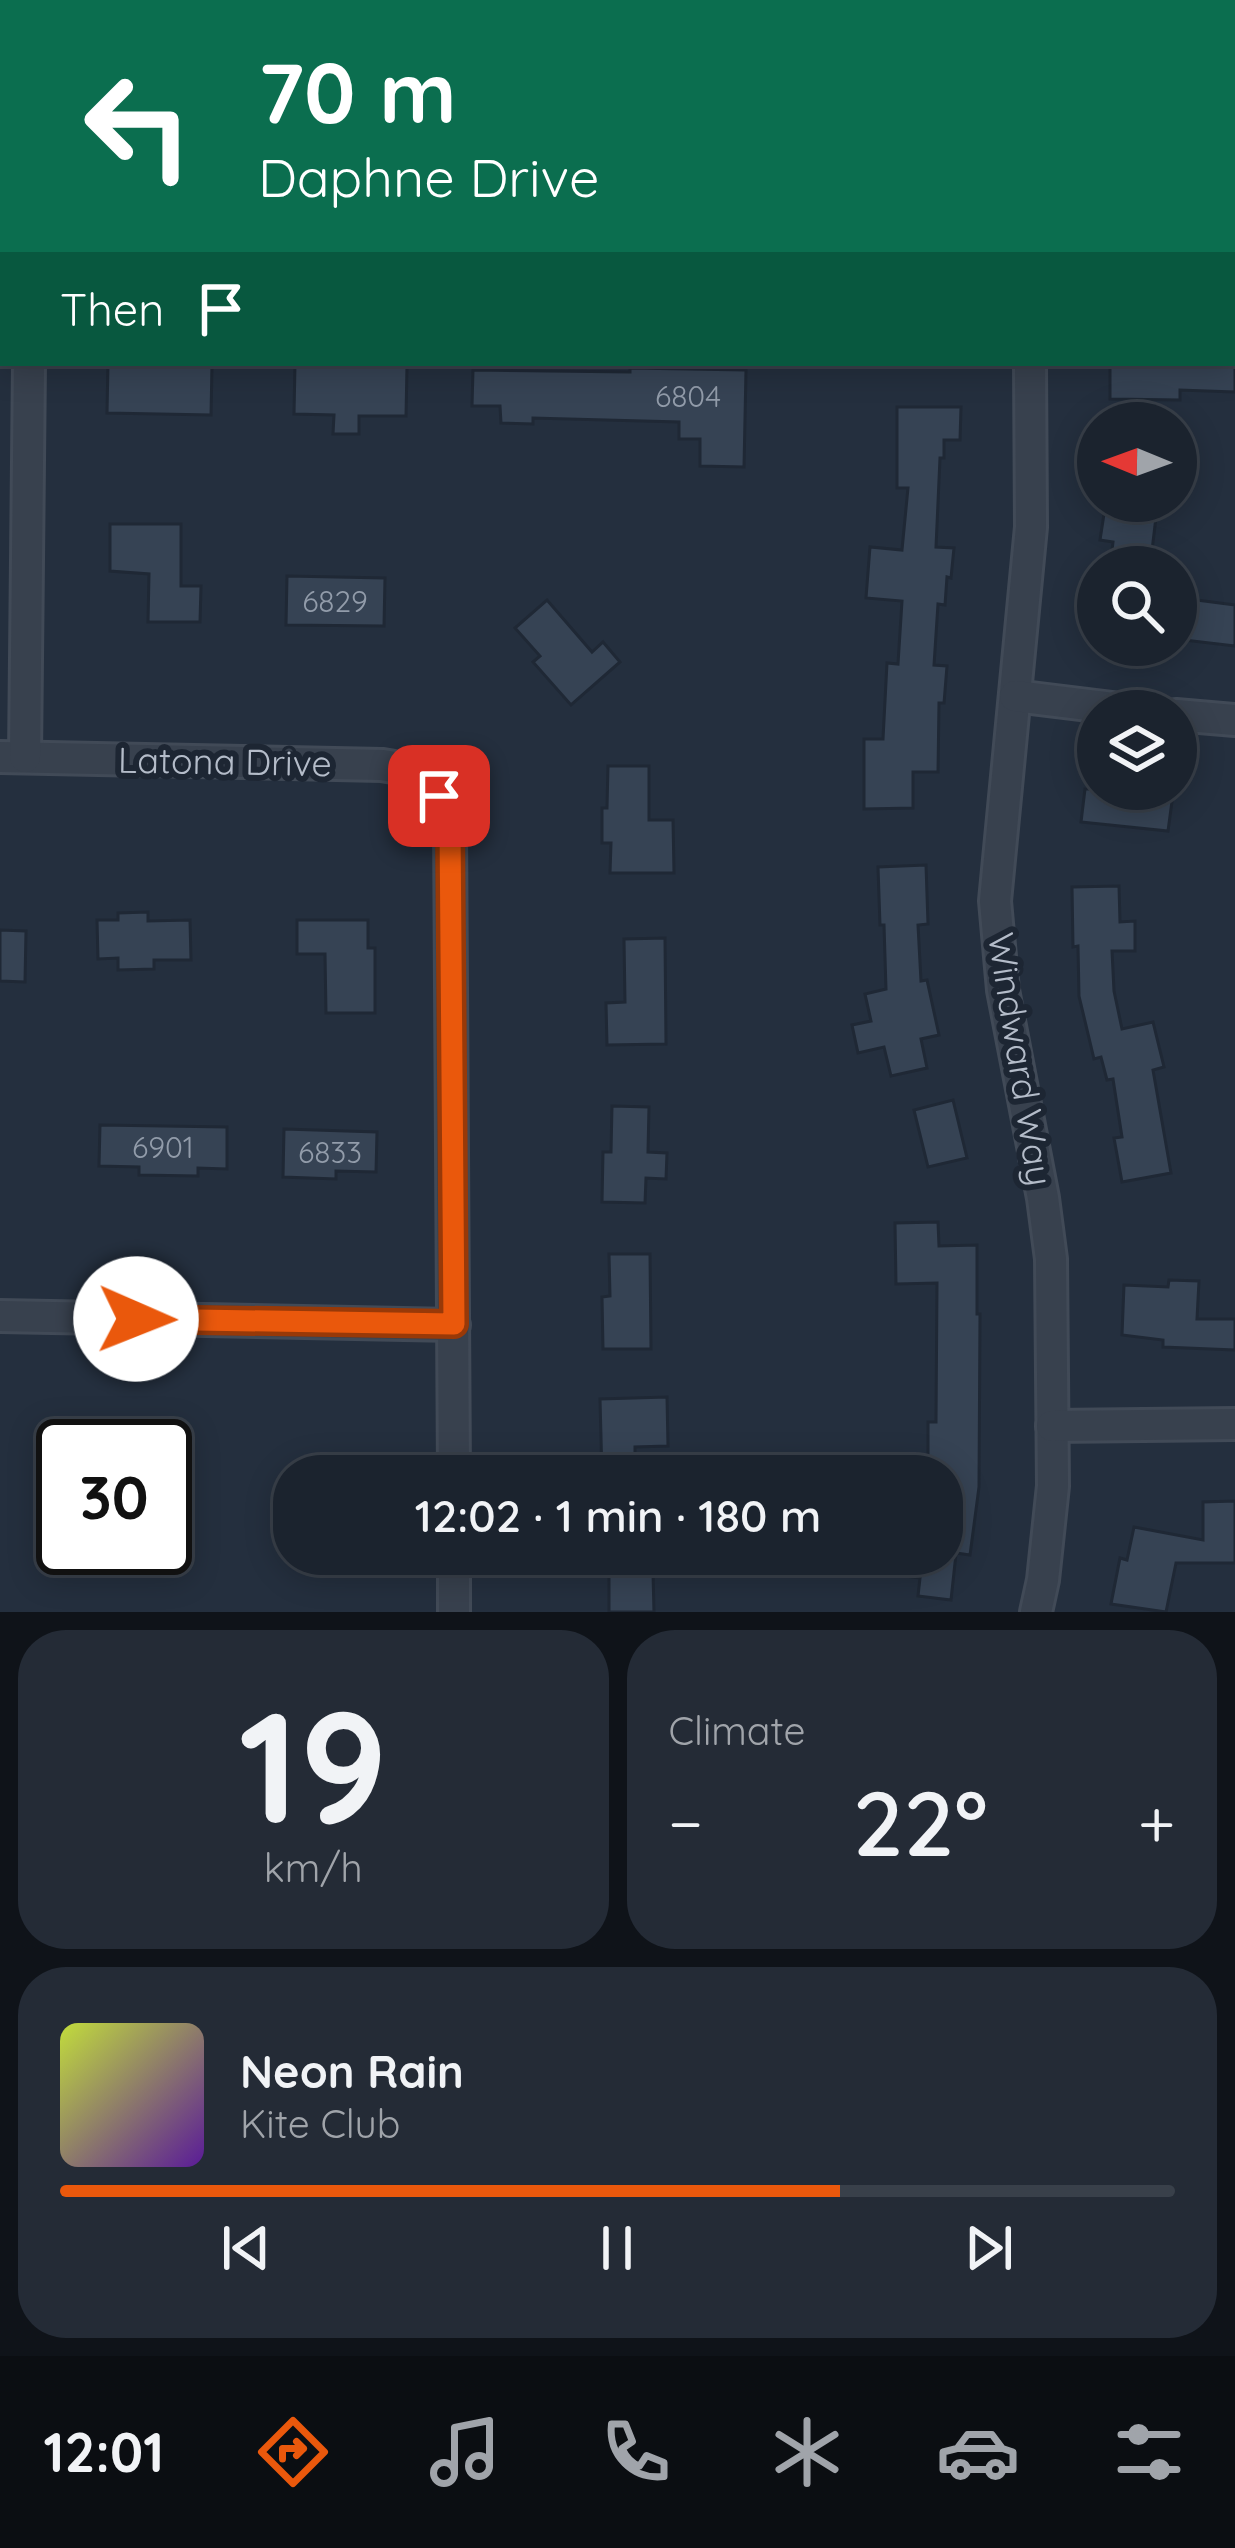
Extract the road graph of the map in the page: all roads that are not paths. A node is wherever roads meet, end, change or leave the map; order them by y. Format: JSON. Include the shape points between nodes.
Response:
{"nodes":[{"id":1,"x":29,"y":366,"type":"edge"},
{"id":2,"x":1030,"y":366,"type":"edge"},
{"id":3,"x":1015,"y":696,"type":"junction"},
{"id":4,"x":1077,"y":704,"type":"edge"},
{"id":5,"x":1197,"y":717,"type":"edge"},
{"id":6,"x":1235,"y":720,"type":"edge"},
{"id":7,"x":13,"y":757,"type":"edge"},
{"id":8,"x":0,"y":1316,"type":"edge"},
{"id":9,"x":454,"y":1324,"type":"junction"},
{"id":10,"x":1235,"y":1424,"type":"edge"},
{"id":11,"x":1052,"y":1426,"type":"junction"},
{"id":12,"x":454,"y":1455,"type":"edge"},
{"id":13,"x":454,"y":1575,"type":"edge"},
{"id":14,"x":454,"y":1612,"type":"edge"},
{"id":15,"x":1036,"y":1612,"type":"edge"}],
"edges":[{"from":1,"to":7,"type":"street"},
{"from":2,"to":3,"type":"street","name":"Windward Way","via":[[1031,527]]},
{"from":3,"to":4,"type":"street"},
{"from":3,"to":11,"type":"street","name":"Windward Way","via":[[995,901],[1003,990],[1047,1222]]},
{"from":5,"to":6,"type":"street"},
{"from":7,"to":9,"type":"street","name":"Latona Drive","via":[[382,764],[430,784],[450,824]]},
{"from":8,"to":9,"type":"street"},
{"from":9,"to":12,"type":"street"},
{"from":10,"to":11,"type":"street"},
{"from":11,"to":15,"type":"street","name":"Windward Way","via":[[1053,1486]]},
{"from":13,"to":14,"type":"street"}]}
